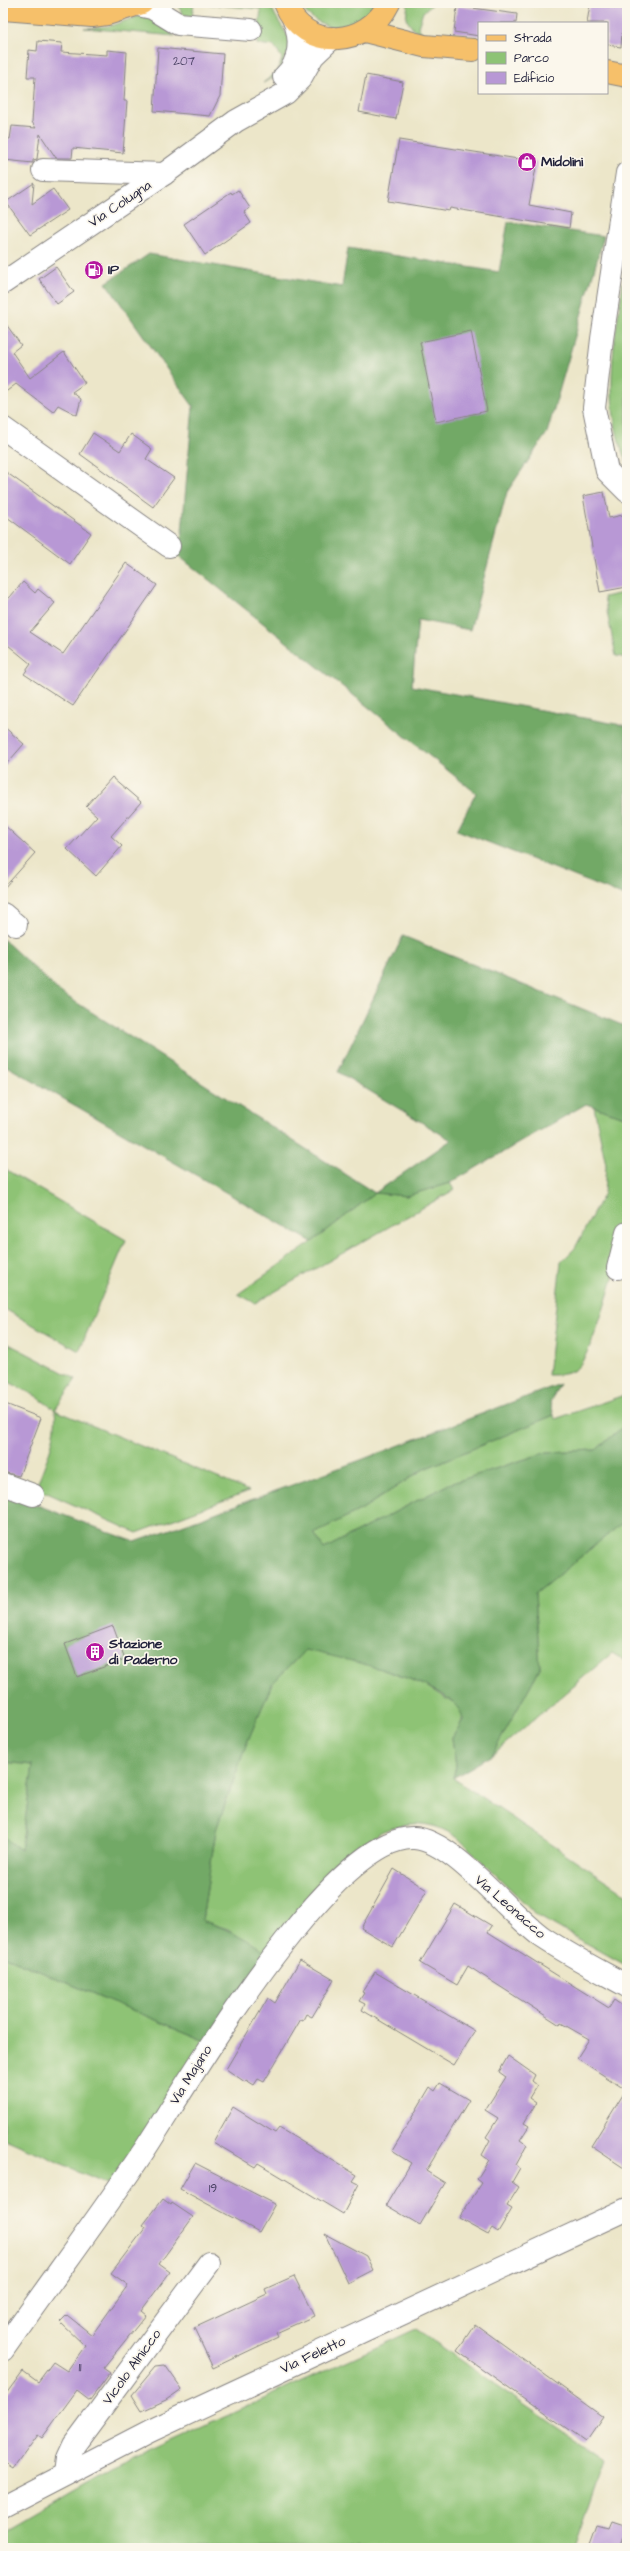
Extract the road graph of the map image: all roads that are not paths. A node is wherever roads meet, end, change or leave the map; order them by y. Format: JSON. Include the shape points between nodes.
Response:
{"nodes":[{"id":1,"x":111,"y":3,"type":"edge"},
{"id":2,"x":389,"y":3,"type":"edge"},
{"id":3,"x":151,"y":5,"type":"edge"},
{"id":4,"x":3,"y":9,"type":"edge"},
{"id":5,"x":289,"y":10,"type":"edge"},
{"id":6,"x":46,"y":13,"type":"junction"},
{"id":7,"x":251,"y":30,"type":"dead end"},
{"id":8,"x":365,"y":31,"type":"junction"},
{"id":9,"x":332,"y":38,"type":"junction"},
{"id":10,"x":476,"y":50,"type":"edge"},
{"id":11,"x":608,"y":72,"type":"edge"},
{"id":12,"x":627,"y":76,"type":"edge"},
{"id":13,"x":236,"y":121,"type":"junction"},
{"id":14,"x":43,"y":170,"type":"dead end"},
{"id":15,"x":627,"y":173,"type":"edge"},
{"id":16,"x":164,"y":174,"type":"junction"},
{"id":17,"x":3,"y":284,"type":"edge"},
{"id":18,"x":3,"y":428,"type":"edge"},
{"id":19,"x":627,"y":491,"type":"edge"},
{"id":20,"x":169,"y":546,"type":"dead end"},
{"id":21,"x":627,"y":1233,"type":"edge"},
{"id":22,"x":618,"y":1268,"type":"dead end"},
{"id":23,"x":3,"y":1484,"type":"edge"},
{"id":24,"x":33,"y":1495,"type":"dead end"},
{"id":25,"x":416,"y":1838,"type":"joint"},
{"id":26,"x":627,"y":1986,"type":"edge"},
{"id":27,"x":627,"y":2209,"type":"edge"},
{"id":28,"x":208,"y":2263,"type":"dead end"},
{"id":29,"x":3,"y":2350,"type":"edge"},
{"id":30,"x":66,"y":2474,"type":"junction"},
{"id":31,"x":3,"y":2507,"type":"edge"}],
"edges":[{"from":1,"to":6,"type":"main road","via":[[79,10]]},
{"from":2,"to":8,"type":"main road","via":[[376,22]]},
{"from":2,"to":10,"type":"main road","via":[[393,16],[399,23],[417,35]]},
{"from":3,"to":6,"type":"main road","via":[[92,16]]},
{"from":3,"to":7,"type":"street","via":[[178,24]]},
{"from":4,"to":6,"type":"main road"},
{"from":5,"to":9,"type":"main road","via":[[312,33]]},
{"from":5,"to":13,"type":"street","name":"Via Colugna","via":[[299,43],[293,66]]},
{"from":8,"to":9,"type":"main road","via":[[348,38]]},
{"from":8,"to":10,"type":"main road","via":[[424,46]]},
{"from":9,"to":13,"type":"street","name":"Via Colugna","via":[[313,56],[300,79],[286,93]]},
{"from":11,"to":12,"type":"main road"},
{"from":13,"to":16,"type":"street","name":"Via Colugna"},
{"from":14,"to":16,"type":"street"},
{"from":15,"to":19,"type":"street","via":[[594,408],[607,471]]},
{"from":16,"to":17,"type":"street","name":"Via Colugna"},
{"from":18,"to":20,"type":"street"},
{"from":21,"to":22,"type":"street"},
{"from":23,"to":24,"type":"street"},
{"from":25,"to":26,"type":"street","name":"Via Leonacco","via":[[441,1848],[457,1860],[542,1937]]},
{"from":25,"to":29,"type":"street","name":"Via Majano","via":[[388,1844],[373,1852],[349,1872],[272,1958],[239,2001],[142,2153]]},
{"from":27,"to":30,"type":"street","name":"Via Feletto","via":[[150,2431]]},
{"from":28,"to":30,"type":"street","name":"Vicolo Alnicco","via":[[74,2445],[68,2458]]},
{"from":30,"to":31,"type":"street","name":"Via Feletto"}]}
